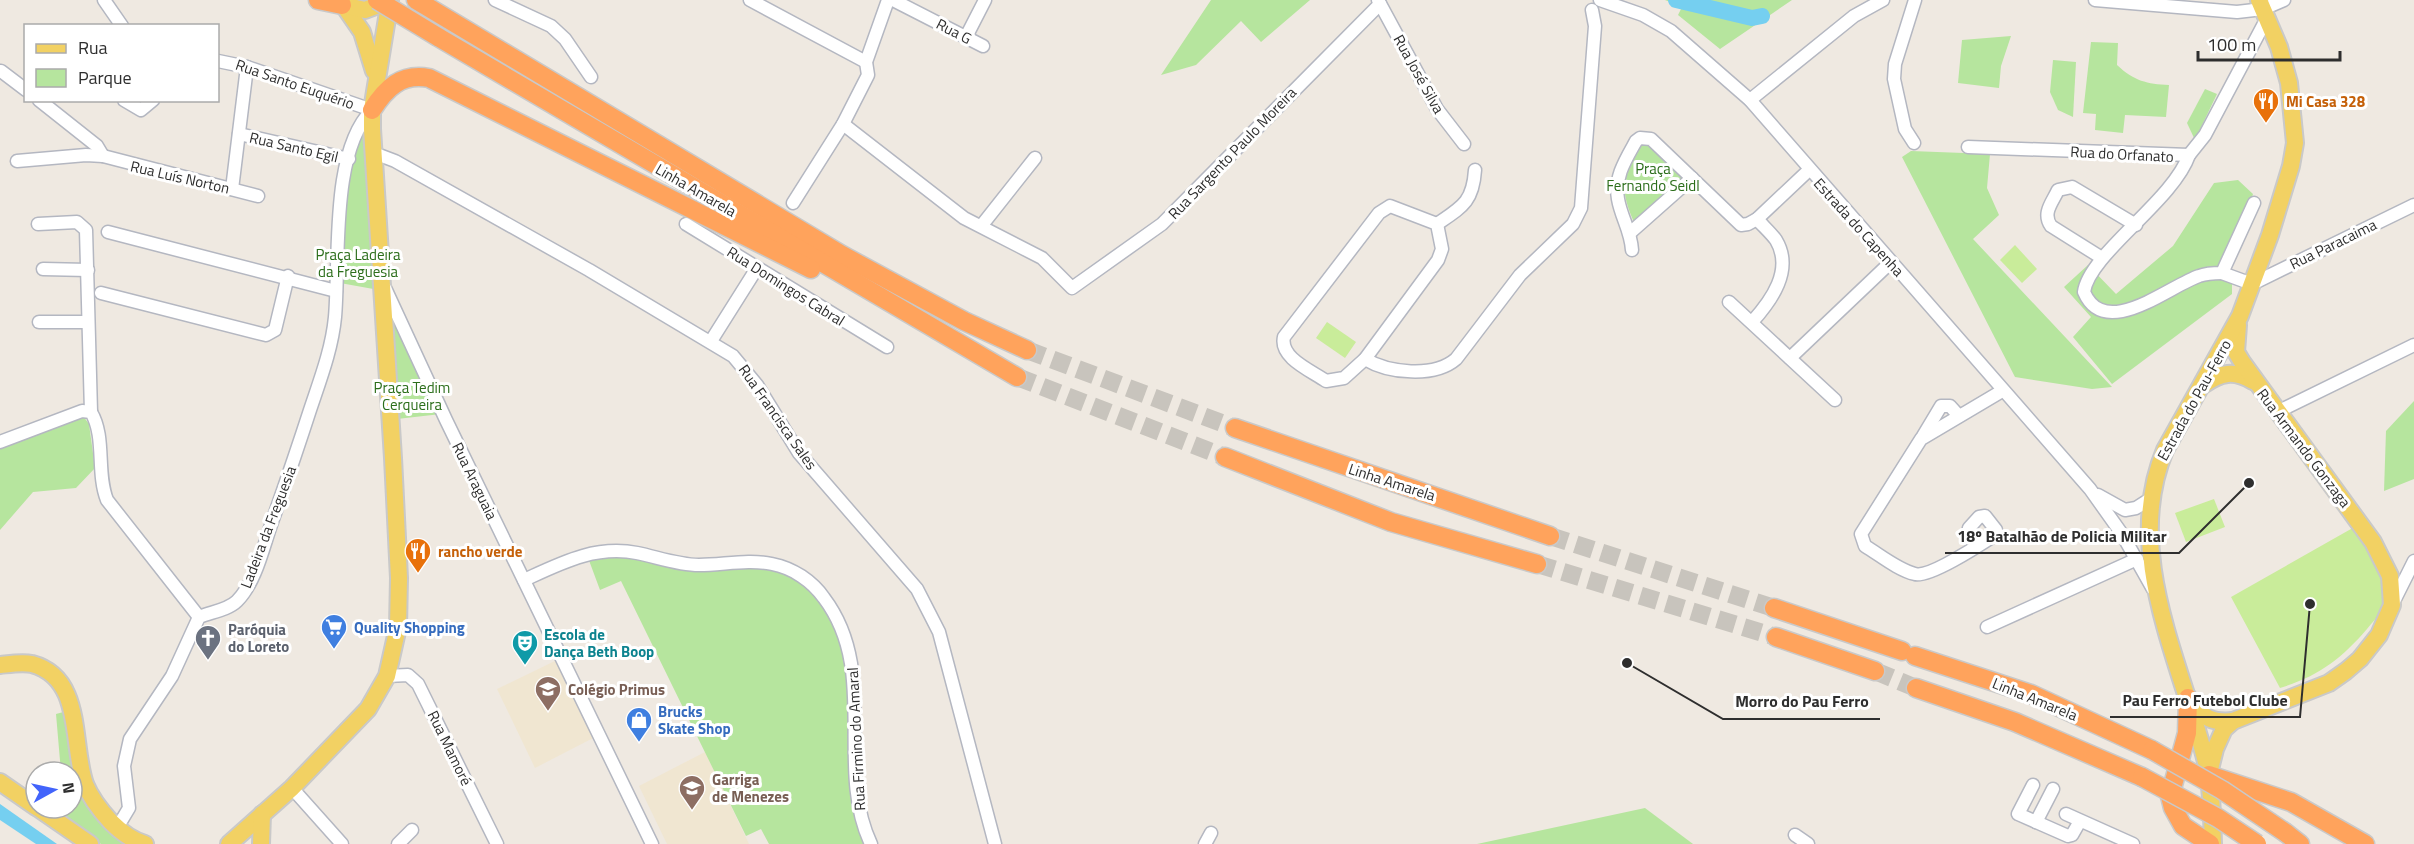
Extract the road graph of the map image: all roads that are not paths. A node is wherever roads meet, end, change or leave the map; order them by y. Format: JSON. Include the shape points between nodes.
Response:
{"nodes":[{"id":1,"x":104,"y":0,"type":"edge"},
{"id":2,"x":318,"y":0,"type":"edge"},
{"id":3,"x":385,"y":0,"type":"edge"},
{"id":4,"x":495,"y":0,"type":"edge"},
{"id":5,"x":750,"y":0,"type":"edge"},
{"id":6,"x":888,"y":0,"type":"edge"},
{"id":7,"x":892,"y":0,"type":"edge"},
{"id":8,"x":985,"y":0,"type":"edge"},
{"id":9,"x":1600,"y":0,"type":"edge"},
{"id":10,"x":1884,"y":0,"type":"edge"},
{"id":11,"x":1915,"y":0,"type":"edge"},
{"id":12,"x":2096,"y":0,"type":"edge"},
{"id":13,"x":2284,"y":0,"type":"edge"},
{"id":14,"x":341,"y":2,"type":"edge"},
{"id":15,"x":1379,"y":2,"type":"edge"},
{"id":16,"x":422,"y":4,"type":"edge"},
{"id":17,"x":1592,"y":5,"type":"edge"},
{"id":18,"x":2263,"y":9,"type":"edge"},
{"id":19,"x":118,"y":24,"type":"edge"},
{"id":20,"x":966,"y":38,"type":"junction"},
{"id":21,"x":983,"y":46,"type":"dead end"},
{"id":22,"x":219,"y":61,"type":"edge"},
{"id":23,"x":866,"y":62,"type":"junction"},
{"id":24,"x":247,"y":67,"type":"junction"},
{"id":25,"x":2,"y":71,"type":"edge"},
{"id":26,"x":591,"y":77,"type":"dead end"},
{"id":27,"x":377,"y":82,"type":"junction"},
{"id":28,"x":24,"y":88,"type":"edge"},
{"id":29,"x":1750,"y":100,"type":"junction"},
{"id":30,"x":42,"y":102,"type":"edge"},
{"id":31,"x":126,"y":102,"type":"edge"},
{"id":32,"x":151,"y":102,"type":"edge"},
{"id":33,"x":372,"y":110,"type":"junction"},
{"id":34,"x":843,"y":124,"type":"junction"},
{"id":35,"x":239,"y":134,"type":"junction"},
{"id":36,"x":1914,"y":143,"type":"dead end"},
{"id":37,"x":1464,"y":144,"type":"dead end"},
{"id":38,"x":1968,"y":147,"type":"dead end"},
{"id":39,"x":374,"y":153,"type":"junction"},
{"id":40,"x":2189,"y":155,"type":"junction"},
{"id":41,"x":103,"y":156,"type":"junction"},
{"id":42,"x":1035,"y":158,"type":"dead end"},
{"id":43,"x":349,"y":159,"type":"junction"},
{"id":44,"x":17,"y":161,"type":"dead end"},
{"id":45,"x":1475,"y":170,"type":"dead end"},
{"id":46,"x":1809,"y":170,"type":"junction"},
{"id":47,"x":1692,"y":178,"type":"junction"},
{"id":48,"x":232,"y":189,"type":"junction"},
{"id":49,"x":258,"y":196,"type":"dead end"},
{"id":50,"x":793,"y":203,"type":"dead end"},
{"id":51,"x":2254,"y":203,"type":"dead end"},
{"id":52,"x":2414,"y":205,"type":"edge"},
{"id":53,"x":1757,"y":219,"type":"junction"},
{"id":54,"x":38,"y":224,"type":"dead end"},
{"id":55,"x":686,"y":224,"type":"dead end"},
{"id":56,"x":1437,"y":224,"type":"junction"},
{"id":57,"x":982,"y":225,"type":"junction"},
{"id":58,"x":2136,"y":225,"type":"junction"},
{"id":59,"x":108,"y":232,"type":"dead end"},
{"id":60,"x":1631,"y":232,"type":"junction"},
{"id":61,"x":1632,"y":249,"type":"dead end"},
{"id":62,"x":2102,"y":258,"type":"junction"},
{"id":63,"x":1891,"y":262,"type":"junction"},
{"id":64,"x":757,"y":268,"type":"junction"},
{"id":65,"x":43,"y":269,"type":"dead end"},
{"id":66,"x":88,"y":270,"type":"junction"},
{"id":67,"x":2222,"y":273,"type":"junction"},
{"id":68,"x":288,"y":276,"type":"junction"},
{"id":69,"x":2252,"y":284,"type":"junction"},
{"id":70,"x":336,"y":291,"type":"junction"},
{"id":71,"x":102,"y":293,"type":"dead end"},
{"id":72,"x":878,"y":297,"type":"junction"},
{"id":73,"x":1729,"y":302,"type":"dead end"},
{"id":74,"x":2240,"y":316,"type":"junction"},
{"id":75,"x":39,"y":321,"type":"dead end"},
{"id":76,"x":87,"y":322,"type":"junction"},
{"id":77,"x":1752,"y":322,"type":"junction"},
{"id":78,"x":391,"y":324,"type":"junction"},
{"id":79,"x":711,"y":341,"type":"junction"},
{"id":80,"x":2414,"y":345,"type":"edge"},
{"id":81,"x":887,"y":347,"type":"dead end"},
{"id":82,"x":1027,"y":350,"type":"tunnel mouth"},
{"id":83,"x":1790,"y":358,"type":"junction"},
{"id":84,"x":1365,"y":359,"type":"junction"},
{"id":85,"x":1017,"y":377,"type":"tunnel mouth"},
{"id":86,"x":2254,"y":381,"type":"junction"},
{"id":87,"x":2200,"y":388,"type":"junction"},
{"id":88,"x":2002,"y":391,"type":"junction"},
{"id":89,"x":1835,"y":400,"type":"dead end"},
{"id":90,"x":91,"y":412,"type":"junction"},
{"id":91,"x":2277,"y":412,"type":"junction"},
{"id":92,"x":1959,"y":417,"type":"junction"},
{"id":93,"x":1235,"y":428,"type":"tunnel mouth"},
{"id":94,"x":1921,"y":439,"type":"junction"},
{"id":95,"x":0,"y":442,"type":"edge"},
{"id":96,"x":1225,"y":457,"type":"tunnel mouth"},
{"id":97,"x":2090,"y":489,"type":"junction"},
{"id":98,"x":2150,"y":499,"type":"junction"},
{"id":99,"x":1550,"y":536,"type":"tunnel mouth"},
{"id":100,"x":1978,"y":545,"type":"dead end"},
{"id":101,"x":2137,"y":559,"type":"junction"},
{"id":102,"x":2413,"y":563,"type":"edge"},
{"id":103,"x":1537,"y":564,"type":"tunnel mouth"},
{"id":104,"x":2390,"y":576,"type":"junction"},
{"id":105,"x":524,"y":580,"type":"junction"},
{"id":106,"x":2157,"y":596,"type":"junction"},
{"id":107,"x":2392,"y":605,"type":"junction"},
{"id":108,"x":1774,"y":608,"type":"tunnel mouth"},
{"id":109,"x":199,"y":617,"type":"junction"},
{"id":110,"x":1987,"y":627,"type":"dead end"},
{"id":111,"x":1776,"y":637,"type":"tunnel mouth"},
{"id":112,"x":0,"y":665,"type":"edge"},
{"id":113,"x":1875,"y":671,"type":"tunnel mouth"},
{"id":114,"x":387,"y":676,"type":"junction"},
{"id":115,"x":1916,"y":688,"type":"tunnel mouth"},
{"id":116,"x":2188,"y":698,"type":"junction"},
{"id":117,"x":2233,"y":721,"type":"junction"},
{"id":118,"x":2209,"y":775,"type":"junction"},
{"id":119,"x":0,"y":782,"type":"edge"},
{"id":120,"x":2032,"y":785,"type":"dead end"},
{"id":121,"x":292,"y":788,"type":"junction"},
{"id":122,"x":2053,"y":789,"type":"dead end"},
{"id":123,"x":24,"y":798,"type":"edge"},
{"id":124,"x":262,"y":814,"type":"junction"},
{"id":125,"x":2066,"y":814,"type":"dead end"},
{"id":126,"x":56,"y":820,"type":"edge"},
{"id":127,"x":2080,"y":821,"type":"junction"},
{"id":128,"x":2036,"y":822,"type":"junction"},
{"id":129,"x":117,"y":828,"type":"junction"},
{"id":130,"x":412,"y":830,"type":"dead end"},
{"id":131,"x":1795,"y":835,"type":"dead end"},
{"id":132,"x":2293,"y":839,"type":"edge"},
{"id":133,"x":90,"y":844,"type":"edge"},
{"id":134,"x":145,"y":844,"type":"edge"},
{"id":135,"x":229,"y":844,"type":"edge"},
{"id":136,"x":261,"y":844,"type":"edge"},
{"id":137,"x":342,"y":844,"type":"edge"},
{"id":138,"x":398,"y":844,"type":"edge"},
{"id":139,"x":497,"y":844,"type":"edge"},
{"id":140,"x":652,"y":844,"type":"edge"},
{"id":141,"x":871,"y":844,"type":"edge"},
{"id":142,"x":995,"y":844,"type":"edge"},
{"id":143,"x":1808,"y":844,"type":"edge"},
{"id":144,"x":2133,"y":844,"type":"edge"},
{"id":145,"x":2211,"y":844,"type":"edge"},
{"id":146,"x":2257,"y":844,"type":"edge"},
{"id":147,"x":2365,"y":844,"type":"edge"}],
"edges":[{"from":1,"to":19,"type":"street"},
{"from":2,"to":14,"type":"highway"},
{"from":3,"to":14,"type":"main road","via":[[365,10]]},
{"from":3,"to":27,"type":"main road"},
{"from":3,"to":72,"type":"highway","name":"Linha Amarela","bridge":true,"via":[[438,37]]},
{"from":4,"to":26,"type":"street","via":[[551,26]]},
{"from":5,"to":23,"type":"street"},
{"from":6,"to":23,"type":"street"},
{"from":7,"to":20,"type":"street","name":"Rua G"},
{"from":8,"to":20,"type":"street"},
{"from":9,"to":29,"type":"street","name":"Estrada do Capenha","via":[[1643,15],[1671,31]]},
{"from":10,"to":29,"type":"street","via":[[1854,16]]},
{"from":11,"to":36,"type":"street","via":[[1894,64],[1905,129]]},
{"from":12,"to":18,"type":"street","via":[[2237,12]]},
{"from":13,"to":18,"type":"street"},
{"from":14,"to":27,"type":"main road","via":[[367,43]]},
{"from":15,"to":37,"type":"street","name":"Rua José Silva","via":[[1437,109]]},
{"from":15,"to":57,"type":"street","name":"Rua Sargento Paulo Moreira","via":[[1162,224],[1072,288],[1042,258]]},
{"from":16,"to":82,"type":"highway","name":"Linha Amarela","via":[[842,255]]},
{"from":17,"to":84,"type":"street","via":[[1595,26],[1573,224],[1520,276],[1447,367],[1390,369]]},
{"from":18,"to":40,"type":"street","name":"Rua do Orfanato","via":[[2205,135]]},
{"from":18,"to":69,"type":"main road","name":"Estrada do Pau-Ferro","via":[[2289,83],[2295,143],[2270,236]]},
{"from":20,"to":21,"type":"street","name":"Rua G"},
{"from":22,"to":24,"type":"street","name":"Rua Santo Euquério"},
{"from":23,"to":34,"type":"street","via":[[868,75]]},
{"from":24,"to":33,"type":"street","name":"Rua Santo Euquério"},
{"from":24,"to":35,"type":"street"},
{"from":25,"to":28,"type":"street"},
{"from":27,"to":33,"type":"main road"},
{"from":29,"to":46,"type":"street","name":"Estrada do Capenha"},
{"from":30,"to":41,"type":"street","name":"Rua Luís Norton","via":[[97,146]]},
{"from":31,"to":32,"type":"street","via":[[141,110]]},
{"from":33,"to":39,"type":"main road"},
{"from":33,"to":43,"type":"street","name":"Ladeira da Freguesia","via":[[361,121]]},
{"from":33,"to":72,"type":"highway","via":[[386,90],[400,80],[429,78],[799,264]]},
{"from":34,"to":50,"type":"street"},
{"from":34,"to":57,"type":"street","via":[[964,218]]},
{"from":35,"to":43,"type":"street","name":"Rua Santo Egil"},
{"from":35,"to":48,"type":"street"},
{"from":38,"to":40,"type":"street","name":"Rua do Orfanato"},
{"from":39,"to":78,"type":"main road","via":[[381,277]]},
{"from":39,"to":79,"type":"street","name":"Rua Francisca Sales","via":[[439,184]]},
{"from":40,"to":58,"type":"street"},
{"from":41,"to":44,"type":"street","name":"Rua Luís Norton"},
{"from":41,"to":48,"type":"street","name":"Rua Luís Norton"},
{"from":42,"to":57,"type":"street"},
{"from":43,"to":70,"type":"street","name":"Ladeira da Freguesia","via":[[339,211]]},
{"from":45,"to":56,"type":"street","via":[[1465,206]]},
{"from":46,"to":53,"type":"street"},
{"from":46,"to":63,"type":"street","name":"Estrada do Capenha"},
{"from":47,"to":53,"type":"street","via":[[1735,221],[1748,224]]},
{"from":47,"to":60,"type":"street"},
{"from":47,"to":60,"type":"street","via":[[1651,139],[1636,141],[1617,183],[1618,201]]},
{"from":48,"to":49,"type":"street","name":"Rua Luís Norton"},
{"from":51,"to":67,"type":"street"},
{"from":52,"to":69,"type":"street","name":"Rua Paracaima"},
{"from":53,"to":77,"type":"street","via":[[1777,242],[1781,261],[1779,284],[1772,300]]},
{"from":54,"to":66,"type":"street","via":[[82,224],[86,230]]},
{"from":55,"to":64,"type":"street","name":"Rua Domingos Cabral"},
{"from":56,"to":84,"type":"street","via":[[1442,249],[1438,260]]},
{"from":56,"to":84,"type":"street","via":[[1394,207],[1384,208],[1282,343],[1287,354],[1326,381],[1344,378]]},
{"from":58,"to":62,"type":"street"},
{"from":58,"to":62,"type":"street","via":[[2072,188],[2058,190],[2046,214],[2047,220]]},
{"from":59,"to":68,"type":"street"},
{"from":60,"to":61,"type":"street"},
{"from":62,"to":67,"type":"street","via":[[2085,282],[2084,292],[2094,306],[2115,312],[2137,308],[2199,276]]},
{"from":63,"to":83,"type":"street"},
{"from":63,"to":88,"type":"street","name":"Estrada do Capenha"},
{"from":64,"to":79,"type":"street"},
{"from":64,"to":81,"type":"street","name":"Rua Domingos Cabral"},
{"from":65,"to":66,"type":"street"},
{"from":66,"to":76,"type":"street"},
{"from":67,"to":69,"type":"street"},
{"from":68,"to":70,"type":"street"},
{"from":68,"to":71,"type":"street","via":[[275,330],[266,334]]},
{"from":69,"to":74,"type":"main road","name":"Estrada do Pau-Ferro"},
{"from":70,"to":109,"type":"street","name":"Ladeira da Freguesia","via":[[328,356],[250,581],[236,603]]},
{"from":72,"to":85,"type":"highway","name":"Linha Amarela"},
{"from":73,"to":77,"type":"street"},
{"from":74,"to":86,"type":"main road","name":"Rua Armando Gonzaga","via":[[2236,352]]},
{"from":74,"to":87,"type":"main road","name":"Estrada do Pau-Ferro"},
{"from":75,"to":76,"type":"street"},
{"from":76,"to":90,"type":"street"},
{"from":77,"to":83,"type":"street"},
{"from":78,"to":105,"type":"street","name":"Rua Araguaia"},
{"from":78,"to":114,"type":"main road","via":[[399,578],[398,627]]},
{"from":79,"to":142,"type":"street","name":"Rua Francisca Sales","via":[[744,366],[799,453],[917,589],[931,612]]},
{"from":80,"to":91,"type":"street"},
{"from":83,"to":89,"type":"street"},
{"from":86,"to":87,"type":"main road","via":[[2232,372],[2219,375]]},
{"from":86,"to":91,"type":"main road","name":"Rua Armando Gonzaga"},
{"from":87,"to":98,"type":"main road","name":"Estrada do Pau-Ferro","via":[[2165,450]]},
{"from":88,"to":92,"type":"street"},
{"from":88,"to":97,"type":"street","name":"Estrada do Capenha"},
{"from":90,"to":95,"type":"street","via":[[82,411]]},
{"from":90,"to":109,"type":"street","via":[[98,435],[103,490],[110,506]]},
{"from":91,"to":104,"type":"main road","name":"Rua Armando Gonzaga","via":[[2373,542]]},
{"from":92,"to":94,"type":"street"},
{"from":92,"to":94,"type":"street","via":[[1950,406],[1941,406]]},
{"from":93,"to":99,"type":"highway","name":"Linha Amarela"},
{"from":94,"to":100,"type":"street","via":[[1861,534],[1865,546],[1914,574],[1927,572]]},
{"from":96,"to":103,"type":"highway","via":[[1391,522]]},
{"from":97,"to":98,"type":"street","name":"Estrada do Capenha","via":[[2125,510]]},
{"from":97,"to":101,"type":"street","name":"Estrada do Capenha"},
{"from":98,"to":106,"type":"main road","name":"Estrada do Pau-Ferro"},
{"from":101,"to":106,"type":"street","name":"Estrada do Capenha"},
{"from":101,"to":110,"type":"street"},
{"from":102,"to":104,"type":"street","via":[[2407,571]]},
{"from":102,"to":107,"type":"street"},
{"from":104,"to":107,"type":"main road"},
{"from":105,"to":140,"type":"street","name":"Rua Araguaia"},
{"from":105,"to":141,"type":"street","name":"Rua Firmino do Amaral","via":[[580,555],[613,550],[697,565],[764,563],[787,568],[807,580],[831,607],[848,641],[854,683],[859,803]]},
{"from":106,"to":116,"type":"main road","name":"Estrada do Pau-Ferro"},
{"from":107,"to":117,"type":"main road","via":[[2379,635],[2346,671],[2319,687]]},
{"from":108,"to":132,"type":"highway","name":"Linha Amarela","bridge":true,"via":[[2031,694],[2152,750],[2222,790]]},
{"from":109,"to":129,"type":"street","via":[[172,676],[130,739],[124,766],[129,808]]},
{"from":111,"to":113,"type":"highway"},
{"from":112,"to":129,"type":"main road","via":[[34,665],[61,682],[70,702],[85,782],[92,799]]},
{"from":114,"to":121,"type":"main road","via":[[368,709]]},
{"from":114,"to":139,"type":"street","name":"Rua Mamoré","via":[[408,675],[418,684]]},
{"from":115,"to":146,"type":"highway","name":"Linha Amarela","bridge":true,"via":[[2014,722],[2142,777]]},
{"from":116,"to":117,"type":"main road","via":[[2205,718]]},
{"from":116,"to":118,"type":"main road","name":"Estrada do Pau-Ferro"},
{"from":116,"to":145,"type":"highway","via":[[2187,733],[2170,796],[2183,826]]},
{"from":117,"to":118,"type":"main road","via":[[2220,736]]},
{"from":118,"to":145,"type":"main road","name":"Estrada do Pau-Ferro"},
{"from":118,"to":147,"type":"highway","via":[[2291,802]]},
{"from":119,"to":123,"type":"main road"},
{"from":120,"to":128,"type":"street","via":[[2018,814]]},
{"from":121,"to":124,"type":"main road"},
{"from":121,"to":137,"type":"street"},
{"from":122,"to":128,"type":"street"},
{"from":124,"to":135,"type":"main road"},
{"from":124,"to":136,"type":"main road"},
{"from":125,"to":127,"type":"street"},
{"from":126,"to":133,"type":"main road"},
{"from":127,"to":128,"type":"street","via":[[2071,836]]},
{"from":127,"to":144,"type":"street"},
{"from":129,"to":134,"type":"main road"},
{"from":130,"to":138,"type":"street"},
{"from":131,"to":143,"type":"street"}]}
